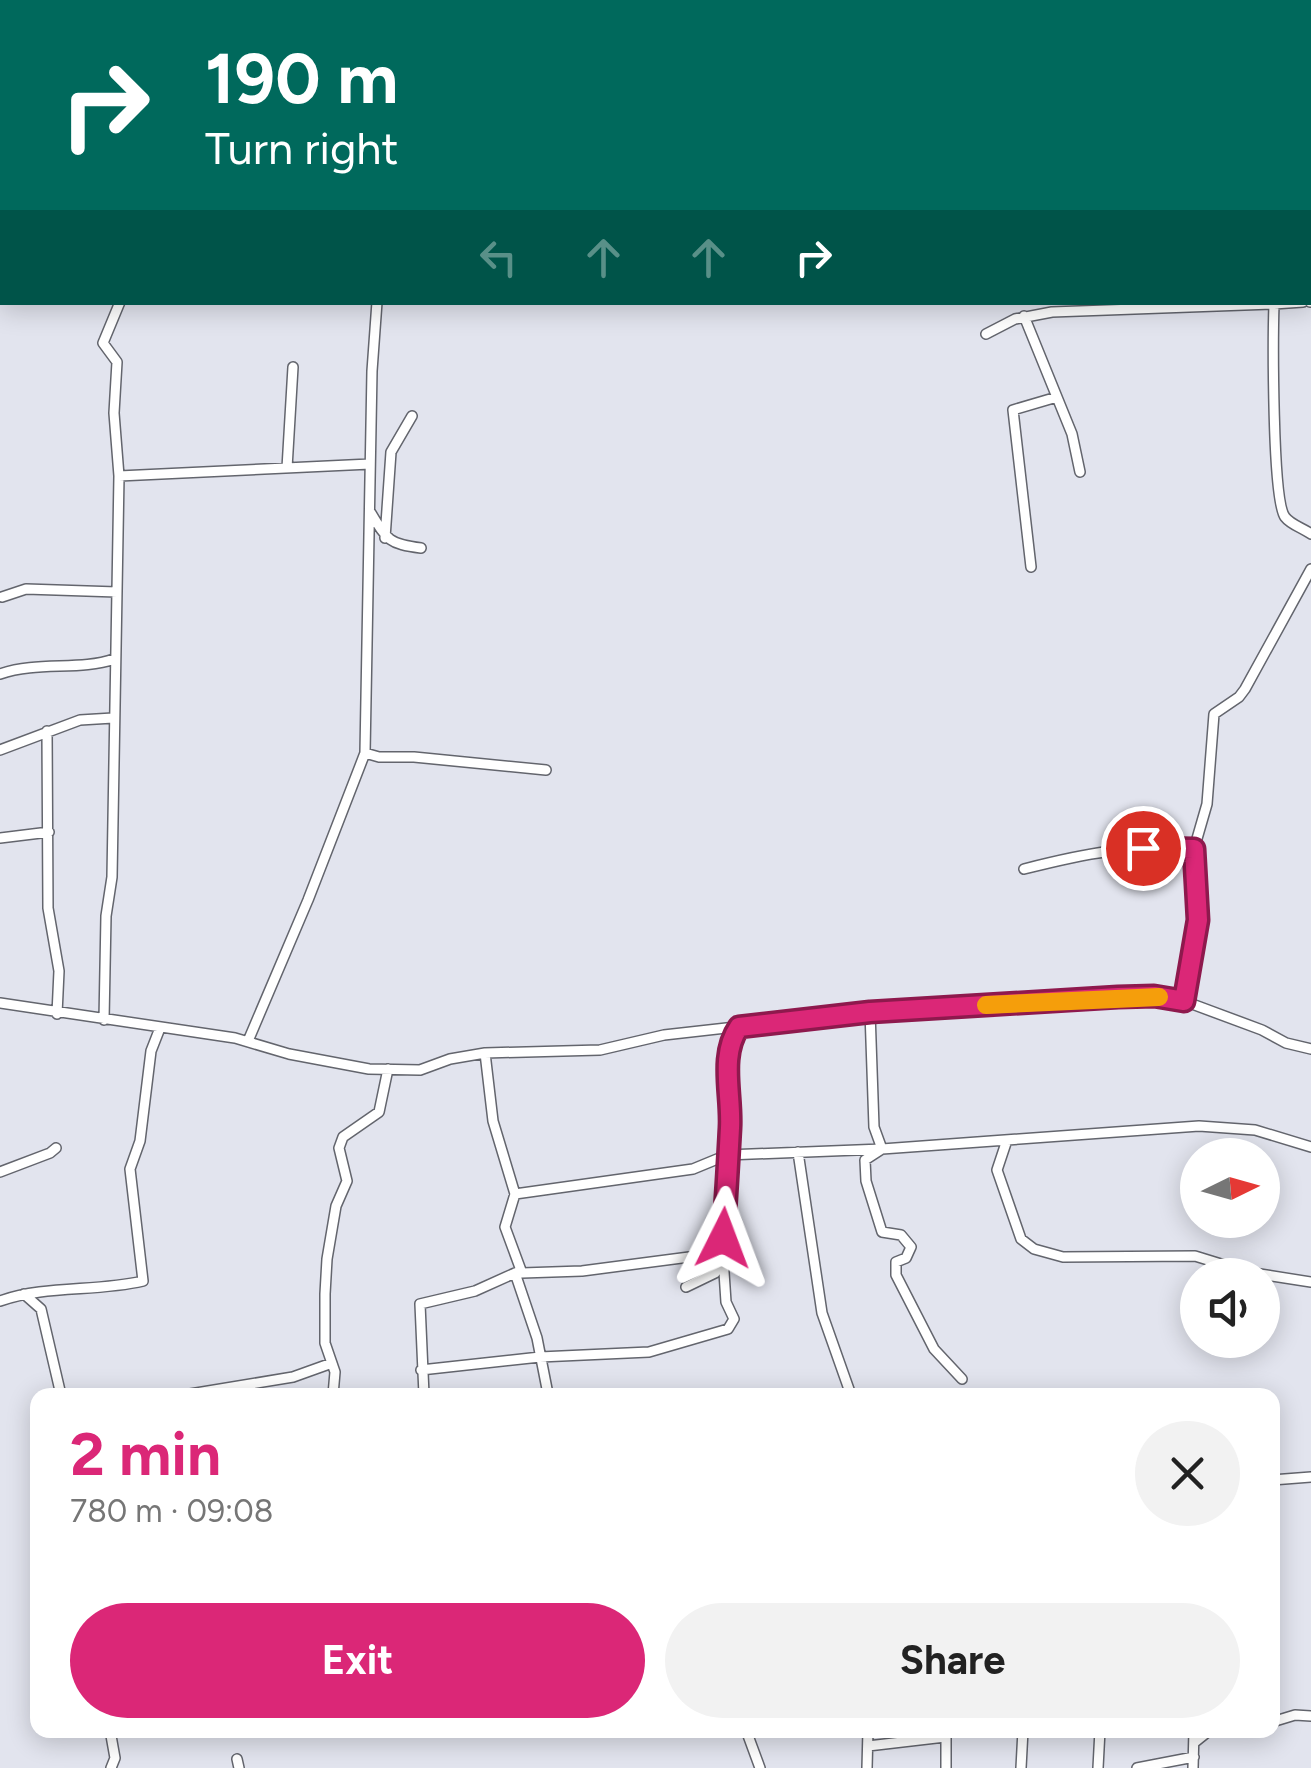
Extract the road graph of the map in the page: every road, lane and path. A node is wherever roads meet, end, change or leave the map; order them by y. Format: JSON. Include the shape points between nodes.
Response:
{"nodes":[{"id":1,"x":119,"y":305,"type":"edge"},
{"id":2,"x":377,"y":305,"type":"edge"},
{"id":3,"x":1246,"y":305,"type":"edge"},
{"id":4,"x":1274,"y":305,"type":"edge"},
{"id":5,"x":1024,"y":316,"type":"junction"},
{"id":6,"x":986,"y":334,"type":"dead end"},
{"id":7,"x":292,"y":367,"type":"dead end"},
{"id":8,"x":1057,"y":397,"type":"junction"},
{"id":9,"x":412,"y":416,"type":"dead end"},
{"id":10,"x":370,"y":464,"type":"junction"},
{"id":11,"x":287,"y":468,"type":"junction"},
{"id":12,"x":1080,"y":472,"type":"dead end"},
{"id":13,"x":119,"y":476,"type":"junction"},
{"id":14,"x":370,"y":510,"type":"junction"},
{"id":15,"x":1311,"y":534,"type":"edge"},
{"id":16,"x":386,"y":538,"type":"junction"},
{"id":17,"x":421,"y":548,"type":"dead end"},
{"id":18,"x":1031,"y":567,"type":"dead end"},
{"id":19,"x":1311,"y":569,"type":"edge"},
{"id":20,"x":117,"y":592,"type":"junction"},
{"id":21,"x":2,"y":598,"type":"edge"},
{"id":22,"x":114,"y":660,"type":"junction"},
{"id":23,"x":0,"y":674,"type":"edge"},
{"id":24,"x":113,"y":718,"type":"junction"},
{"id":25,"x":47,"y":731,"type":"junction"},
{"id":26,"x":0,"y":750,"type":"edge"},
{"id":27,"x":364,"y":753,"type":"junction"},
{"id":28,"x":546,"y":770,"type":"dead end"},
{"id":29,"x":48,"y":832,"type":"junction"},
{"id":30,"x":0,"y":838,"type":"edge"},
{"id":31,"x":1194,"y":849,"type":"junction"},
{"id":32,"x":1024,"y":869,"type":"dead end"},
{"id":33,"x":1184,"y":1001,"type":"junction"},
{"id":34,"x":0,"y":1003,"type":"edge"},
{"id":35,"x":870,"y":1012,"type":"junction"},
{"id":36,"x":58,"y":1014,"type":"junction"},
{"id":37,"x":104,"y":1020,"type":"junction"},
{"id":38,"x":739,"y":1027,"type":"junction"},
{"id":39,"x":160,"y":1028,"type":"junction"},
{"id":40,"x":724,"y":1028,"type":"junction"},
{"id":41,"x":731,"y":1038,"type":"junction"},
{"id":42,"x":248,"y":1041,"type":"junction"},
{"id":43,"x":1311,"y":1049,"type":"edge"},
{"id":44,"x":485,"y":1053,"type":"junction"},
{"id":45,"x":388,"y":1070,"type":"junction"},
{"id":46,"x":1008,"y":1140,"type":"junction"},
{"id":47,"x":1311,"y":1147,"type":"edge"},
{"id":48,"x":56,"y":1148,"type":"dead end"},
{"id":49,"x":882,"y":1148,"type":"junction"},
{"id":50,"x":798,"y":1152,"type":"junction"},
{"id":51,"x":728,"y":1155,"type":"junction"},
{"id":52,"x":0,"y":1172,"type":"edge"},
{"id":53,"x":515,"y":1194,"type":"junction"},
{"id":54,"x":723,"y":1253,"type":"junction"},
{"id":55,"x":519,"y":1273,"type":"junction"},
{"id":56,"x":1311,"y":1282,"type":"edge"},
{"id":57,"x":686,"y":1287,"type":"dead end"},
{"id":58,"x":24,"y":1294,"type":"junction"},
{"id":59,"x":0,"y":1302,"type":"edge"},
{"id":60,"x":540,"y":1357,"type":"junction"},
{"id":61,"x":332,"y":1363,"type":"junction"},
{"id":62,"x":422,"y":1370,"type":"junction"},
{"id":63,"x":962,"y":1379,"type":"dead end"},
{"id":64,"x":246,"y":1383,"type":"junction"},
{"id":65,"x":59,"y":1388,"type":"edge"},
{"id":66,"x":220,"y":1388,"type":"edge"},
{"id":67,"x":248,"y":1388,"type":"edge"},
{"id":68,"x":334,"y":1388,"type":"edge"},
{"id":69,"x":423,"y":1388,"type":"edge"},
{"id":70,"x":547,"y":1388,"type":"edge"},
{"id":71,"x":849,"y":1388,"type":"edge"},
{"id":72,"x":1311,"y":1478,"type":"edge"},
{"id":73,"x":1280,"y":1480,"type":"edge"},
{"id":74,"x":1311,"y":1716,"type":"edge"},
{"id":75,"x":1280,"y":1720,"type":"edge"},
{"id":76,"x":111,"y":1738,"type":"edge"},
{"id":77,"x":749,"y":1738,"type":"edge"},
{"id":78,"x":868,"y":1738,"type":"edge"},
{"id":79,"x":919,"y":1738,"type":"edge"},
{"id":80,"x":945,"y":1738,"type":"edge"},
{"id":81,"x":1022,"y":1738,"type":"edge"},
{"id":82,"x":1100,"y":1738,"type":"edge"},
{"id":83,"x":1195,"y":1738,"type":"edge"},
{"id":84,"x":1200,"y":1738,"type":"edge"},
{"id":85,"x":1195,"y":1742,"type":"junction"},
{"id":86,"x":868,"y":1746,"type":"junction"},
{"id":87,"x":1194,"y":1762,"type":"edge"},
{"id":88,"x":1099,"y":1767,"type":"edge"},
{"id":89,"x":110,"y":1768,"type":"edge"},
{"id":90,"x":760,"y":1768,"type":"edge"},
{"id":91,"x":867,"y":1768,"type":"edge"},
{"id":92,"x":946,"y":1768,"type":"edge"},
{"id":93,"x":1020,"y":1768,"type":"edge"},
{"id":94,"x":1137,"y":1768,"type":"edge"}],
"edges":[{"from":1,"to":13,"type":"street","via":[[103,343],[117,362]]},
{"from":2,"to":10,"type":"street"},
{"from":3,"to":5,"type":"street"},
{"from":4,"to":15,"type":"street","via":[[1282,512]]},
{"from":5,"to":6,"type":"street"},
{"from":5,"to":8,"type":"street"},
{"from":7,"to":11,"type":"street"},
{"from":8,"to":12,"type":"street"},
{"from":8,"to":18,"type":"street","via":[[1012,415]]},
{"from":9,"to":16,"type":"street","via":[[391,452]]},
{"from":10,"to":11,"type":"street"},
{"from":10,"to":14,"type":"street"},
{"from":11,"to":13,"type":"street"},
{"from":13,"to":20,"type":"street"},
{"from":14,"to":16,"type":"street"},
{"from":14,"to":27,"type":"street"},
{"from":16,"to":17,"type":"street"},
{"from":19,"to":31,"type":"street","via":[[1245,690],[1214,714],[1206,809]]},
{"from":20,"to":21,"type":"street","via":[[26,589]]},
{"from":20,"to":22,"type":"street"},
{"from":22,"to":23,"type":"street"},
{"from":22,"to":24,"type":"street"},
{"from":24,"to":25,"type":"street"},
{"from":24,"to":37,"type":"street"},
{"from":25,"to":26,"type":"street"},
{"from":25,"to":29,"type":"street"},
{"from":27,"to":28,"type":"street"},
{"from":27,"to":42,"type":"street"},
{"from":29,"to":30,"type":"street"},
{"from":29,"to":36,"type":"street"},
{"from":31,"to":32,"type":"street","via":[[1103,850]]},
{"from":31,"to":33,"type":"street","via":[[1198,920]]},
{"from":33,"to":35,"type":"street","via":[[1118,997]]},
{"from":33,"to":43,"type":"street"},
{"from":34,"to":36,"type":"street"},
{"from":35,"to":38,"type":"street"},
{"from":35,"to":49,"type":"street","via":[[874,1127]]},
{"from":36,"to":37,"type":"street"},
{"from":37,"to":39,"type":"street"},
{"from":38,"to":40,"type":"street"},
{"from":38,"to":41,"type":"street"},
{"from":39,"to":42,"type":"street"},
{"from":39,"to":58,"type":"street","via":[[130,1170],[143,1282]]},
{"from":40,"to":41,"type":"street"},
{"from":40,"to":44,"type":"street","via":[[600,1050]]},
{"from":41,"to":51,"type":"street"},
{"from":42,"to":45,"type":"street"},
{"from":44,"to":45,"type":"street","via":[[420,1070]]},
{"from":44,"to":53,"type":"street","via":[[494,1121]]},
{"from":45,"to":61,"type":"street","via":[[379,1112],[343,1137],[339,1148],[347,1181],[326,1259],[325,1344]]},
{"from":46,"to":47,"type":"street","via":[[1198,1126],[1255,1130]]},
{"from":46,"to":49,"type":"street"},
{"from":46,"to":56,"type":"street","via":[[997,1170],[1021,1239],[1034,1249],[1063,1257],[1195,1256]]},
{"from":48,"to":52,"type":"street"},
{"from":49,"to":50,"type":"street"},
{"from":49,"to":63,"type":"street","via":[[865,1160],[866,1181],[882,1232],[901,1235],[912,1247],[896,1262],[896,1275],[934,1349]]},
{"from":50,"to":51,"type":"street"},
{"from":50,"to":71,"type":"street","via":[[822,1312]]},
{"from":51,"to":53,"type":"street","via":[[694,1169]]},
{"from":51,"to":54,"type":"street"},
{"from":53,"to":55,"type":"street","via":[[505,1227]]},
{"from":54,"to":55,"type":"street"},
{"from":54,"to":57,"type":"street","via":[[715,1273]]},
{"from":54,"to":60,"type":"street","via":[[726,1302],[734,1319],[728,1330],[649,1352]]},
{"from":55,"to":60,"type":"street"},
{"from":55,"to":62,"type":"street","via":[[420,1304]]},
{"from":58,"to":59,"type":"street"},
{"from":58,"to":65,"type":"street","via":[[41,1309]]},
{"from":60,"to":62,"type":"street"},
{"from":60,"to":70,"type":"street"},
{"from":61,"to":64,"type":"street","via":[[294,1377]]},
{"from":61,"to":68,"type":"street"},
{"from":62,"to":69,"type":"street"},
{"from":64,"to":66,"type":"street"},
{"from":64,"to":67,"type":"street"},
{"from":72,"to":73,"type":"street"},
{"from":74,"to":75,"type":"street"},
{"from":76,"to":89,"type":"street"},
{"from":77,"to":90,"type":"street"},
{"from":78,"to":86,"type":"street"},
{"from":79,"to":86,"type":"street"},
{"from":80,"to":92,"type":"street"},
{"from":81,"to":93,"type":"street"},
{"from":82,"to":88,"type":"street"},
{"from":83,"to":85,"type":"street"},
{"from":84,"to":85,"type":"street"},
{"from":85,"to":87,"type":"street"},
{"from":86,"to":91,"type":"street"},
{"from":87,"to":94,"type":"street"}]}
